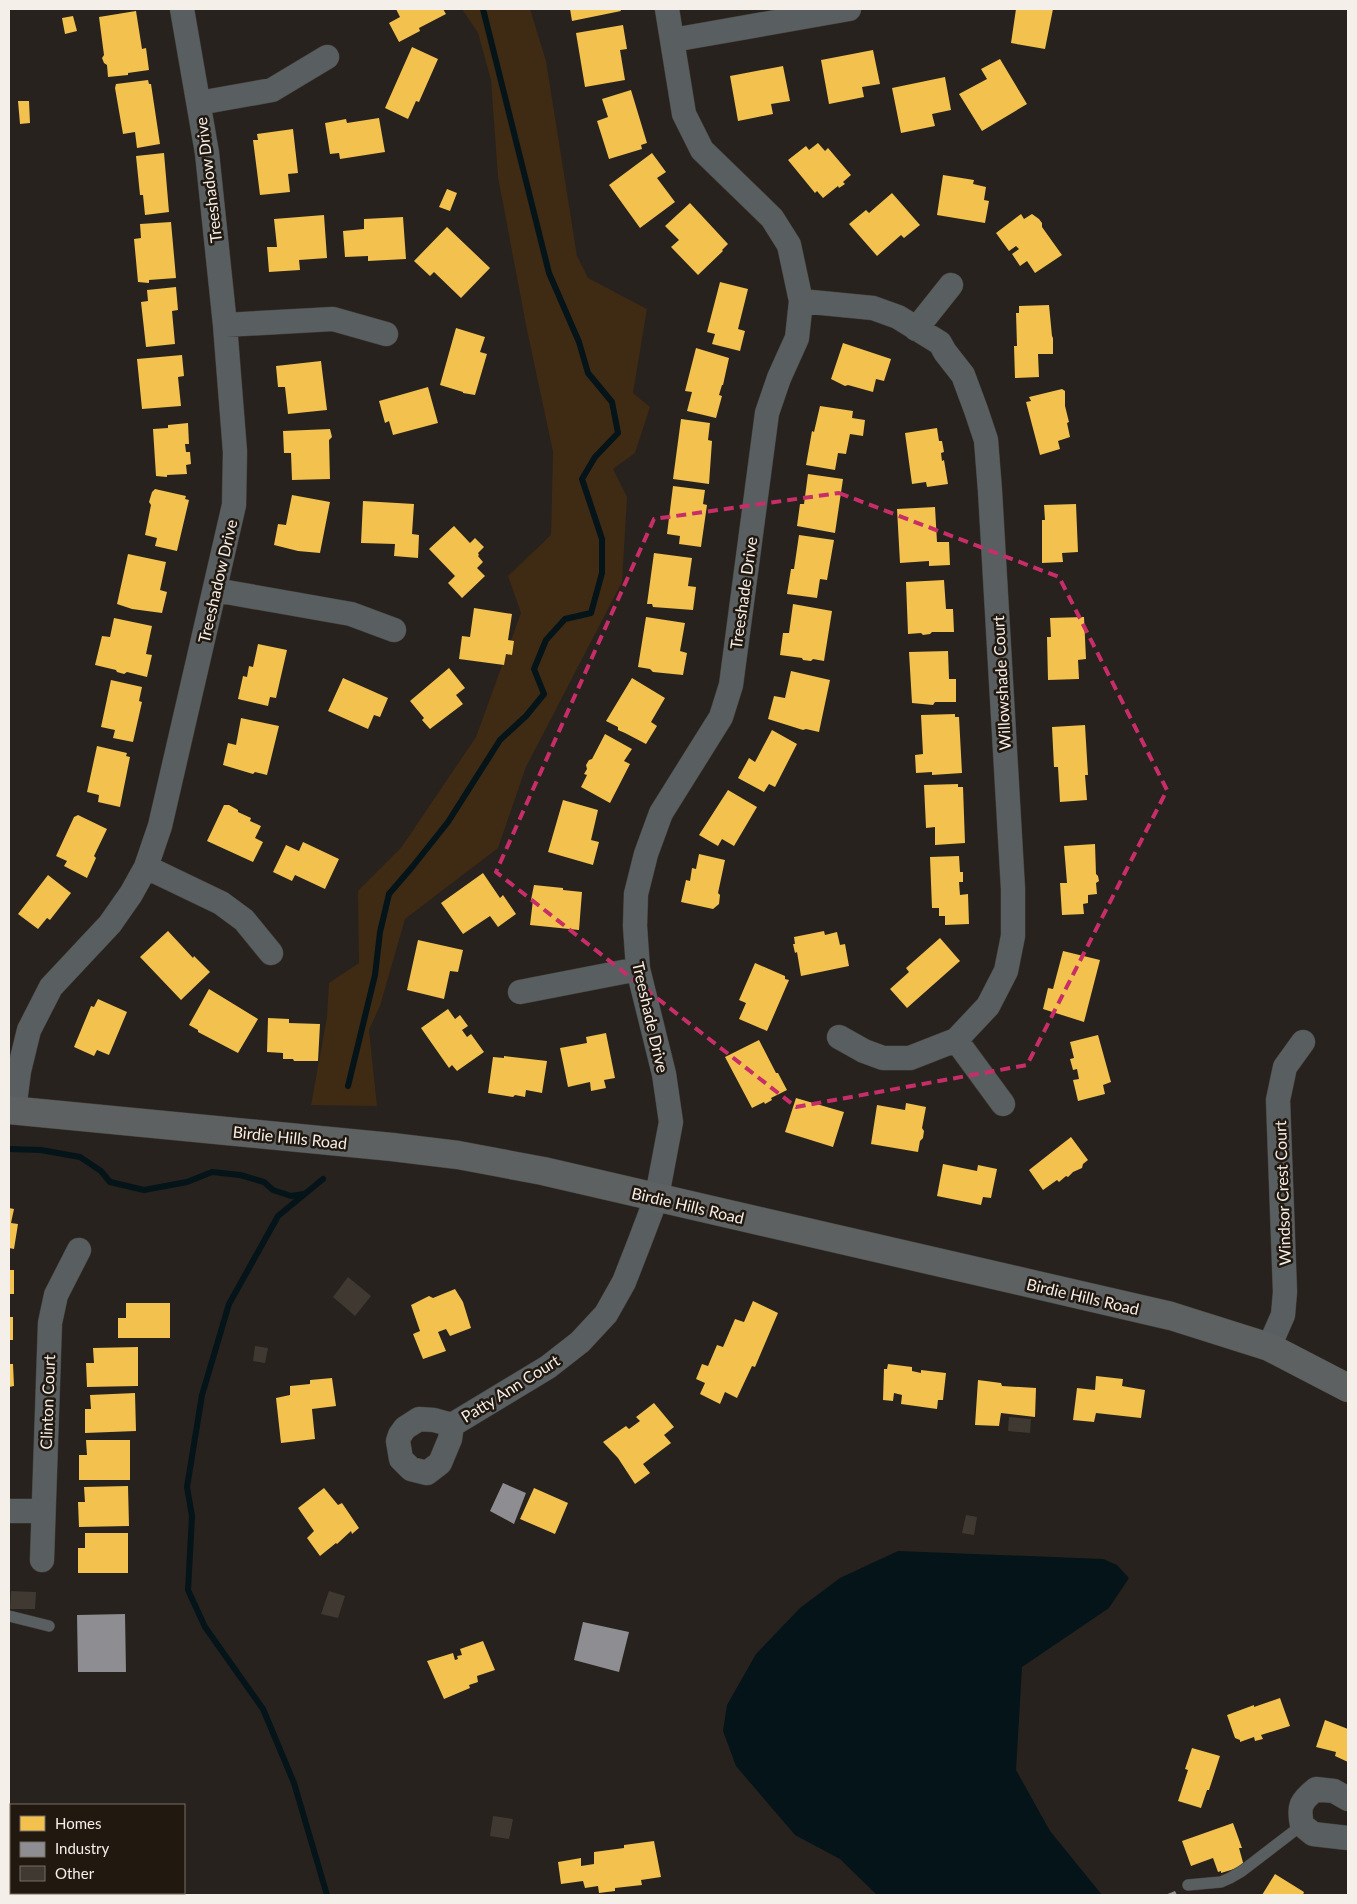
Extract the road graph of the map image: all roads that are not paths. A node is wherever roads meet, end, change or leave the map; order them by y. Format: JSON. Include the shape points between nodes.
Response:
{"nodes":[{"id":1,"x":182,"y":9,"type":"edge"},
{"id":2,"x":667,"y":9,"type":"edge"},
{"id":3,"x":849,"y":9,"type":"edge"},
{"id":4,"x":673,"y":40,"type":"junction"},
{"id":5,"x":327,"y":57,"type":"dead end"},
{"id":6,"x":199,"y":104,"type":"junction"},
{"id":7,"x":952,"y":284,"type":"dead end"},
{"id":8,"x":801,"y":301,"type":"junction"},
{"id":9,"x":225,"y":325,"type":"junction"},
{"id":10,"x":916,"y":329,"type":"junction"},
{"id":11,"x":386,"y":334,"type":"dead end"},
{"id":12,"x":215,"y":590,"type":"junction"},
{"id":13,"x":394,"y":630,"type":"dead end"},
{"id":14,"x":146,"y":867,"type":"junction"},
{"id":15,"x":271,"y":953,"type":"dead end"},
{"id":16,"x":638,"y":969,"type":"junction"},
{"id":17,"x":520,"y":992,"type":"dead end"},
{"id":18,"x":839,"y":1037,"type":"dead end"},
{"id":19,"x":956,"y":1040,"type":"junction"},
{"id":20,"x":1302,"y":1042,"type":"dead end"},
{"id":21,"x":1003,"y":1104,"type":"dead end"},
{"id":22,"x":12,"y":1110,"type":"edge"},
{"id":23,"x":657,"y":1196,"type":"junction"},
{"id":24,"x":79,"y":1250,"type":"dead end"},
{"id":25,"x":1269,"y":1348,"type":"junction"},
{"id":26,"x":1348,"y":1388,"type":"edge"},
{"id":27,"x":452,"y":1425,"type":"dead end"},
{"id":28,"x":9,"y":1511,"type":"edge"},
{"id":29,"x":42,"y":1511,"type":"junction"},
{"id":30,"x":42,"y":1560,"type":"dead end"},
{"id":31,"x":9,"y":1616,"type":"edge"},
{"id":32,"x":49,"y":1626,"type":"dead end"},
{"id":33,"x":1348,"y":1799,"type":"edge"},
{"id":34,"x":1302,"y":1825,"type":"junction"},
{"id":35,"x":1348,"y":1838,"type":"edge"},
{"id":36,"x":1188,"y":1884,"type":"dead end"}],
"edges":[{"from":1,"to":6,"type":"street","name":"Treeshadow Drive"},
{"from":2,"to":4,"type":"street","name":"Treeshade Drive"},
{"from":3,"to":4,"type":"street"},
{"from":4,"to":8,"type":"street","name":"Treeshade Drive","via":[[684,114],[702,150],[772,218],[789,245]]},
{"from":5,"to":6,"type":"street","via":[[272,90]]},
{"from":6,"to":9,"type":"street","name":"Treeshadow Drive"},
{"from":7,"to":10,"type":"street"},
{"from":8,"to":10,"type":"street","name":"Willowshade Court","via":[[873,308],[898,317]]},
{"from":8,"to":16,"type":"street","name":"Treeshade Drive","via":[[797,338],[767,413],[731,685],[721,717],[661,813],[646,854],[636,894]]},
{"from":9,"to":11,"type":"street","via":[[333,319]]},
{"from":9,"to":12,"type":"street","name":"Treeshadow Drive","via":[[235,452],[234,505]]},
{"from":10,"to":19,"type":"street","name":"Willowshade Court","via":[[940,343],[963,375],[986,440],[1012,879],[1013,936],[1006,971],[988,1006]]},
{"from":12,"to":13,"type":"street","via":[[351,614]]},
{"from":12,"to":14,"type":"street","name":"Treeshadow Drive","via":[[160,826]]},
{"from":14,"to":15,"type":"street","via":[[221,903],[244,920]]},
{"from":14,"to":22,"type":"street","name":"Treeshadow Drive","via":[[110,924],[51,987],[29,1030]]},
{"from":16,"to":17,"type":"street"},
{"from":16,"to":23,"type":"street","name":"Treeshade Drive","via":[[664,1074],[671,1122]]},
{"from":18,"to":19,"type":"street","name":"Willowshade Court","via":[[883,1058],[910,1058]]},
{"from":19,"to":21,"type":"street"},
{"from":20,"to":25,"type":"street","name":"Windsor Crest Court","via":[[1285,1067],[1278,1100],[1285,1292],[1283,1315]]},
{"from":22,"to":23,"type":"main road","name":"Birdie Hills Road","via":[[458,1155]]},
{"from":23,"to":25,"type":"main road","name":"Birdie Hills Road","via":[[1170,1316]]},
{"from":23,"to":27,"type":"street","name":"Patty Ann Court","via":[[624,1282],[606,1314],[580,1342],[548,1367]]},
{"from":24,"to":29,"type":"street","name":"Clinton Court","via":[[56,1295],[50,1323]]},
{"from":25,"to":26,"type":"main road","name":"Birdie Hills Road"},
{"from":28,"to":29,"type":"street"},
{"from":29,"to":30,"type":"street","name":"Clinton Court"},
{"from":31,"to":32,"type":"lane"},
{"from":33,"to":34,"type":"street","via":[[1334,1791],[1316,1789],[1299,1810]]},
{"from":34,"to":35,"type":"street","via":[[1313,1834]]},
{"from":34,"to":36,"type":"lane","via":[[1230,1878],[1222,1882]]}]}
